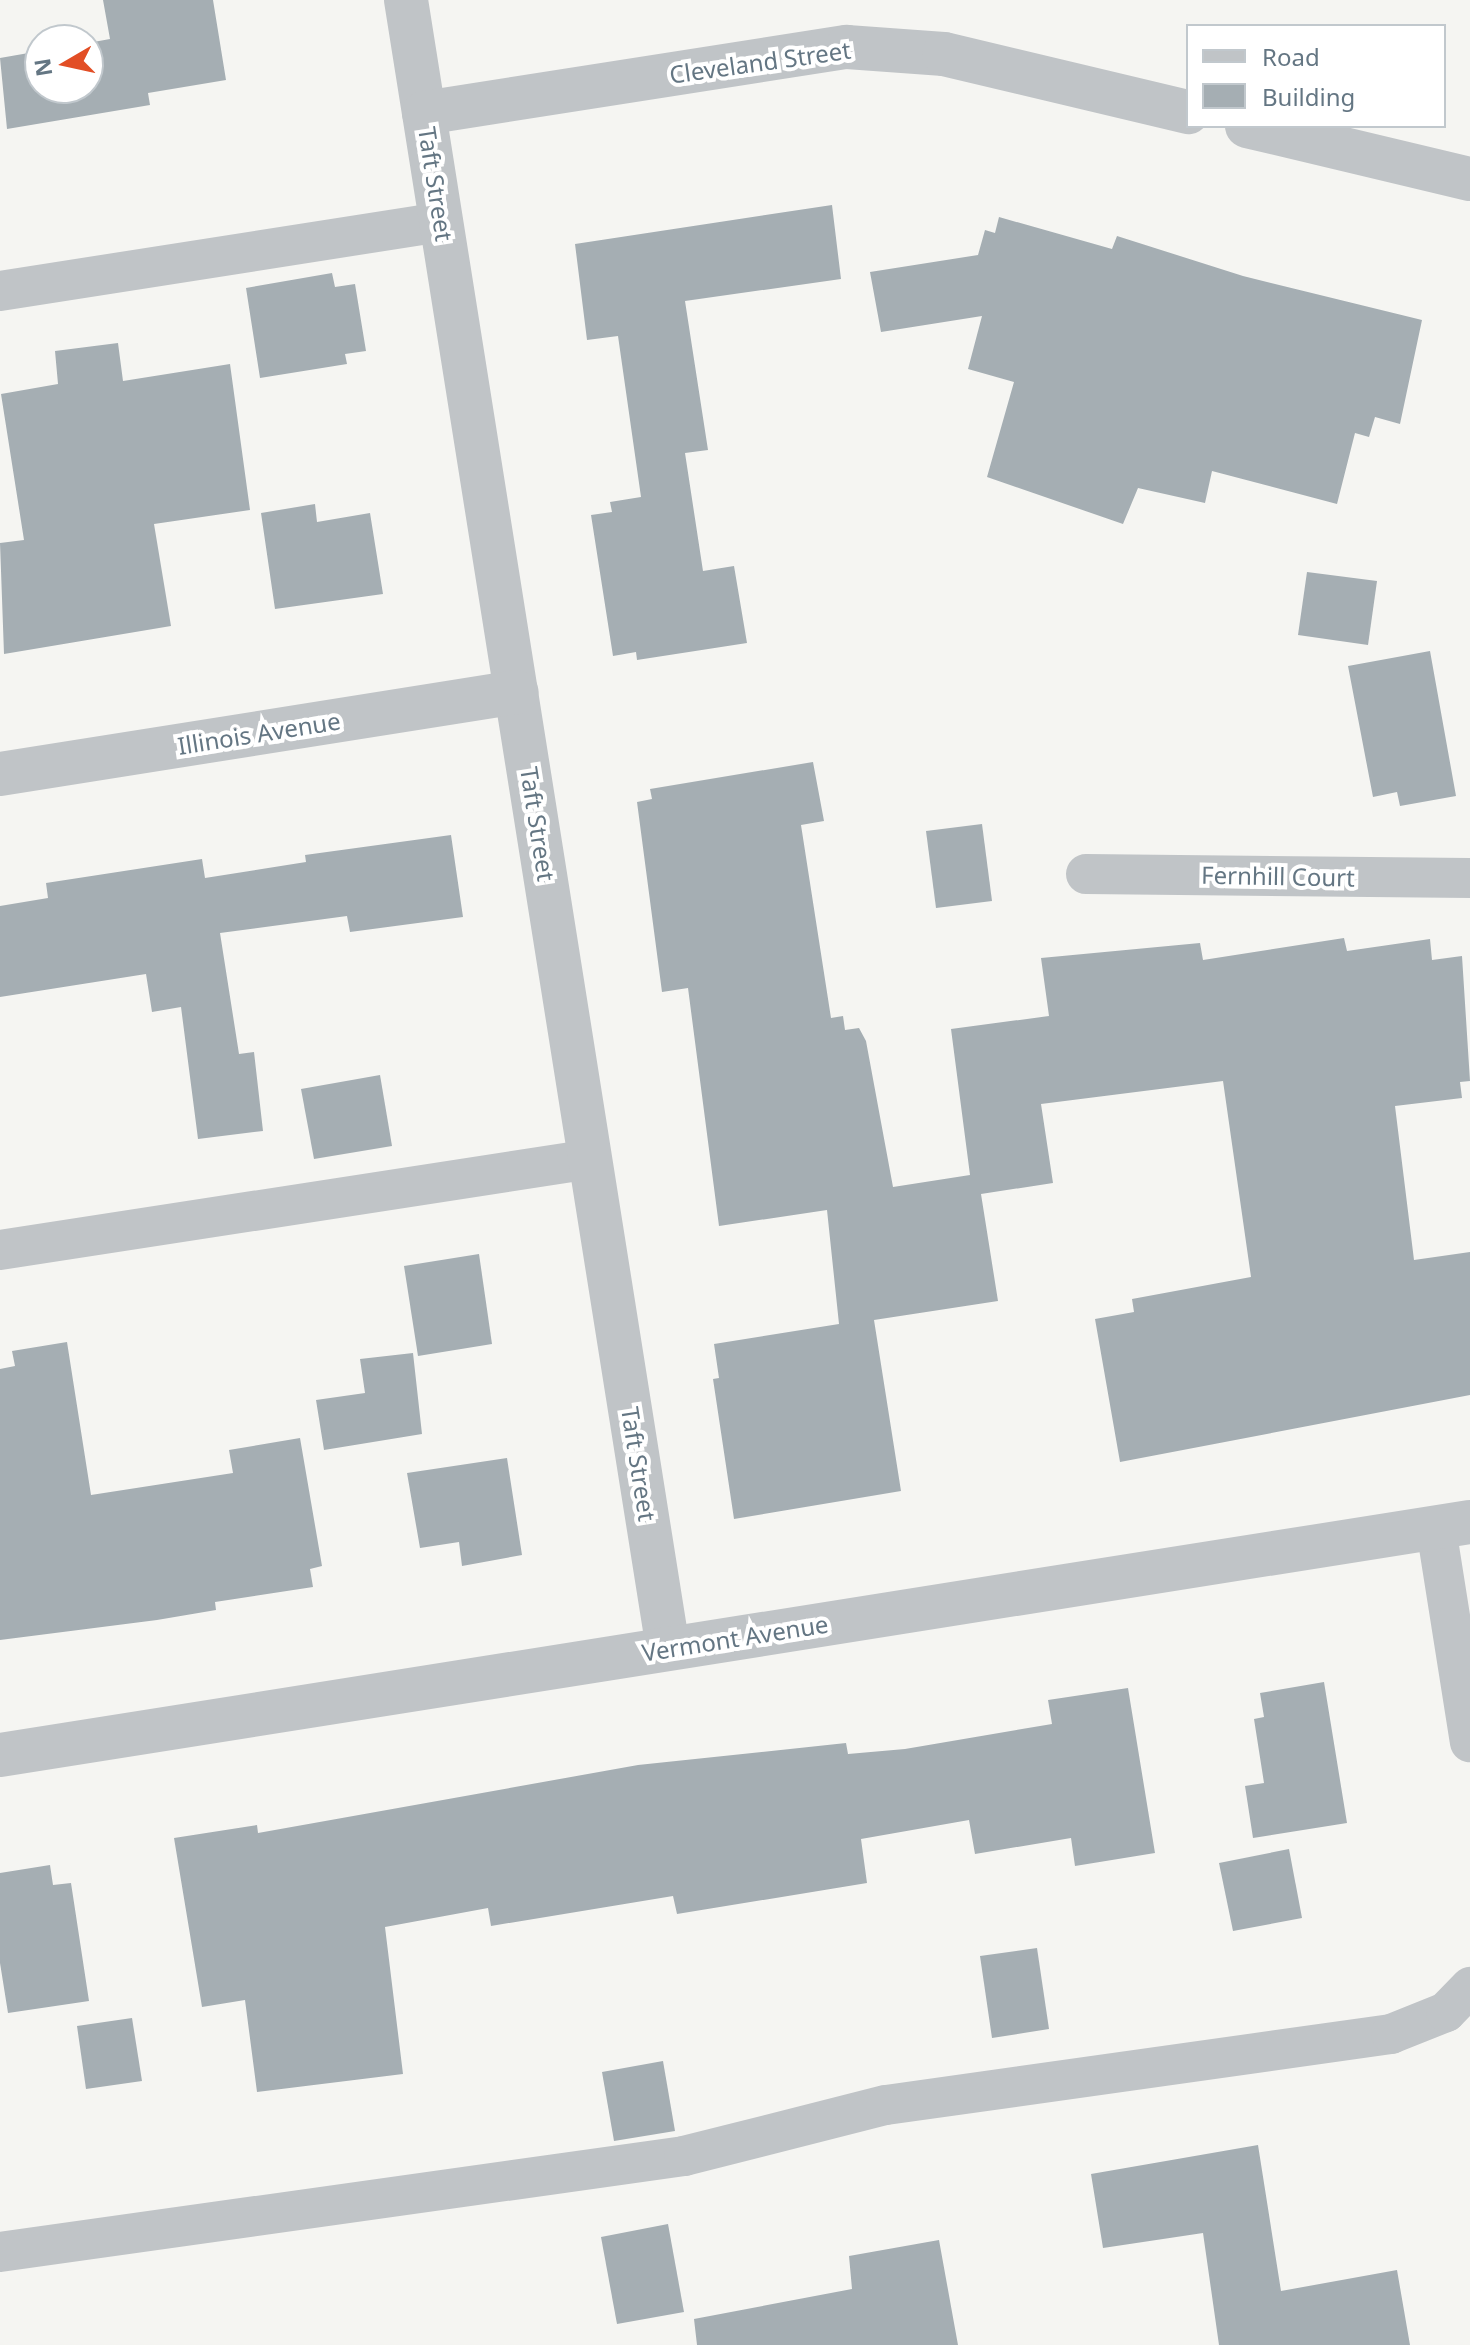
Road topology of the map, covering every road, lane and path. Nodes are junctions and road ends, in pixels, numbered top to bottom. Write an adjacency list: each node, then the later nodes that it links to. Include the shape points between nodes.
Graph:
1 (406, 0): 3 (street, Taft Street)
2 (1186, 112): 3 (street, Cleveland Street, via 944,54 847,47)
3 (424, 113): 6 (street, Taft Street)
4 (1255, 128): 5 (street)
5 (1470, 179)
6 (443, 222): 7 (lane); 8 (street, Taft Street)
7 (0, 291)
8 (517, 692): 9 (street, Illinois Avenue); 12 (street, Taft Street)
9 (0, 774)
10 (1086, 874): 11 (lane, Fernhill Court)
11 (1470, 878)
12 (591, 1159): 13 (lane); 16 (street, Taft Street)
13 (0, 1250)
14 (1453, 1525): 15 (lane); 16 (street, Vermont Avenue)
15 (1462, 1646): 17 (lane)
16 (668, 1648): 18 (street, Vermont Avenue)
17 (1470, 1742)
18 (0, 1755)
19 (1470, 1987): 20 (lane, via 1446,2012 1391,2034 886,2105 684,2156)
20 (0, 2252)

